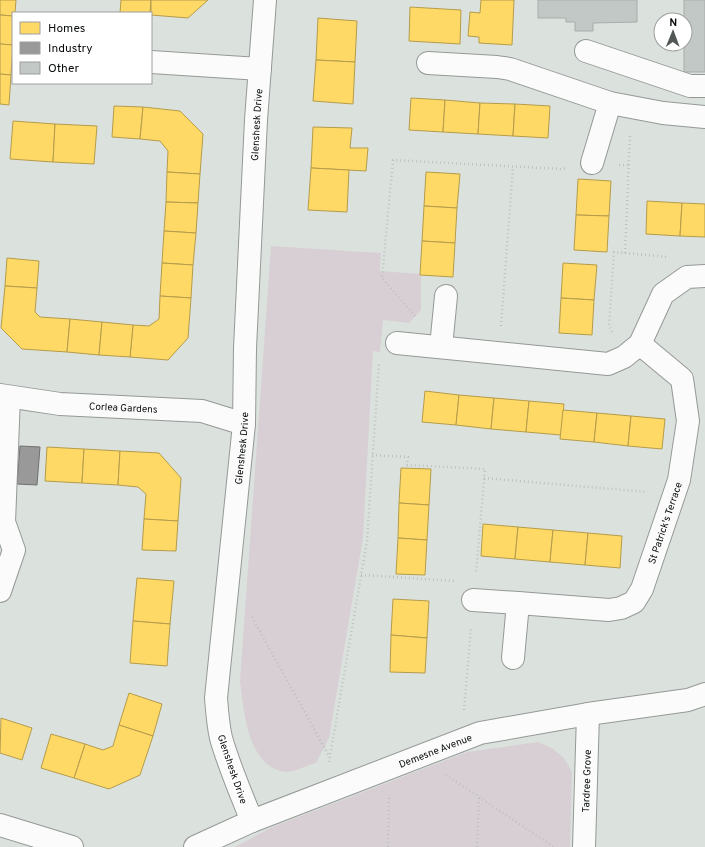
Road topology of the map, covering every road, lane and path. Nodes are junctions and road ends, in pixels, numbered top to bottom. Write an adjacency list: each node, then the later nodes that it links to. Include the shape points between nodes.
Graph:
1 (265, 0): 5 (street, Glenshesk Drive)
2 (586, 51): 6 (street, via 690,86)
3 (152, 62): 5 (street)
4 (428, 63): 7 (street, via 510,69)
5 (260, 70): 21 (street, Glenshesk Drive, via 245,348)
6 (705, 86)
7 (610, 104): 8 (street); 10 (street)
8 (632, 107): 9 (street); 11 (path)
9 (705, 117)
10 (592, 163): 11 (path); 12 (path, via 560,169)
11 (628, 165): 13 (path)
12 (513, 167): 17 (path, via 393,160 382,278); 19 (path)
13 (625, 253): 14 (path, via 674,257); 18 (path, via 614,252 609,325)
14 (696, 277): 18 (street, via 663,294)
15 (446, 296): 17 (street)
16 (397, 343): 17 (street); 22 (path, via 379,363)
17 (441, 347): 19 (street)
18 (632, 350): 19 (street, via 608,364); 24 (street, St Patrick's Terrace, via 682,379 688,421 679,480)
19 (499, 353)
20 (5, 396): 21 (street, Corlea Gardens, via 60,404 202,411); 26 (street, via 4,522 14,550)
21 (244, 424): 28 (street, Glenshesk Drive)
22 (372, 455): 23 (path, via 408,457 407,464 485,469); 25 (path)
23 (484, 478): 24 (path); 27 (path)
24 (674, 494): 29 (street, St Patrick's Terrace, via 642,589 634,602 610,610)
25 (361, 575): 27 (path); 34 (path)
26 (0, 591)
27 (474, 591): 29 (street, St Patrick's Terrace); 33 (path)
28 (226, 597): 34 (path, via 252,617); 39 (street, Glenshesk Drive, via 216,698 217,716 230,766)
29 (518, 603): 30 (street)
30 (513, 658)
31 (697, 697): 32 (street, Demesne Avenue)
32 (588, 714): 33 (street, Demesne Avenue, via 480,733); 46 (street, Tardree Grove)
33 (461, 740): 35 (street, Demesne Avenue)
34 (329, 757): 37 (path)
35 (418, 757): 36 (street, Demesne Avenue); 38 (path)
36 (389, 768): 37 (street, Demesne Avenue); 43 (path)
37 (329, 791): 39 (street, Demesne Avenue)
38 (479, 797): 44 (path); 45 (path)
39 (252, 821): 42 (street, Demesne Avenue)
40 (0, 825): 41 (street)
41 (72, 847)
42 (195, 847)
43 (388, 847)
44 (477, 847)
45 (554, 847)
46 (584, 847)

